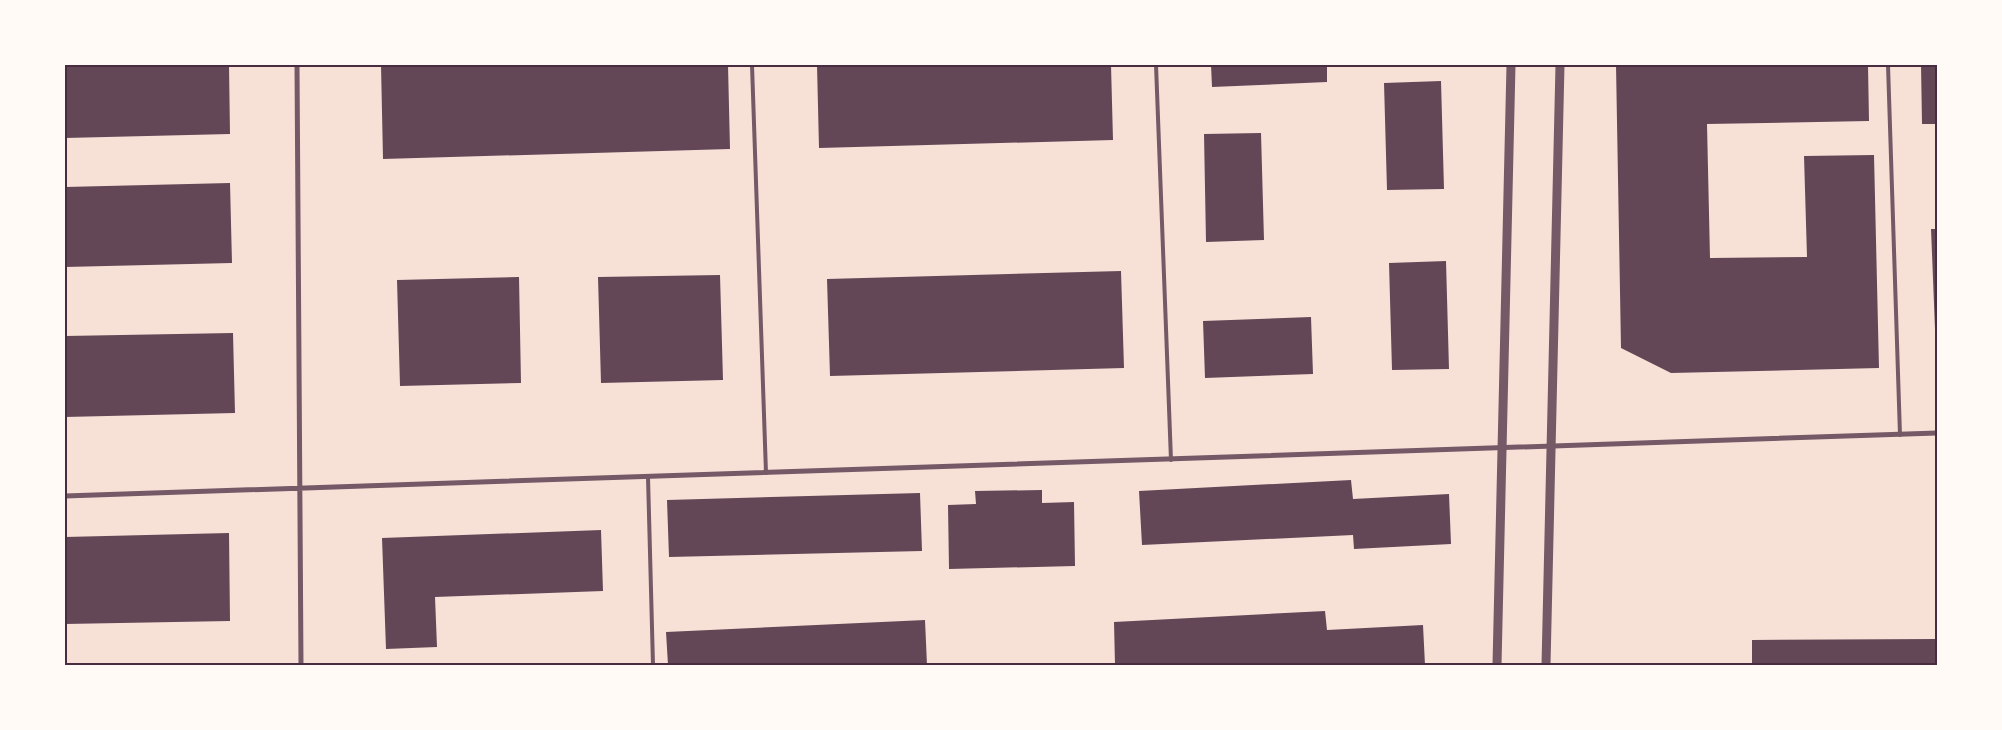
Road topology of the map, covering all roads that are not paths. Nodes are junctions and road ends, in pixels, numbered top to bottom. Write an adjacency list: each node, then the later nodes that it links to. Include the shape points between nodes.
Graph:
1 (297, 65): 14 (street)
2 (752, 65): 12 (lane)
3 (1156, 65): 11 (lane)
4 (1511, 65): 10 (street)
5 (1560, 65): 9 (street)
6 (1888, 65): 8 (lane)
7 (1937, 434): 8 (street)
8 (1900, 435): 9 (street)
9 (1551, 446): 10 (street); 19 (street)
10 (1502, 448): 11 (street); 18 (street)
11 (1171, 460): 12 (street)
12 (766, 473): 13 (street)
13 (648, 477): 14 (street); 17 (lane)
14 (300, 488): 15 (street); 16 (street)
15 (65, 496)
16 (301, 665)
17 (653, 665)
18 (1497, 665)
19 (1546, 665)

